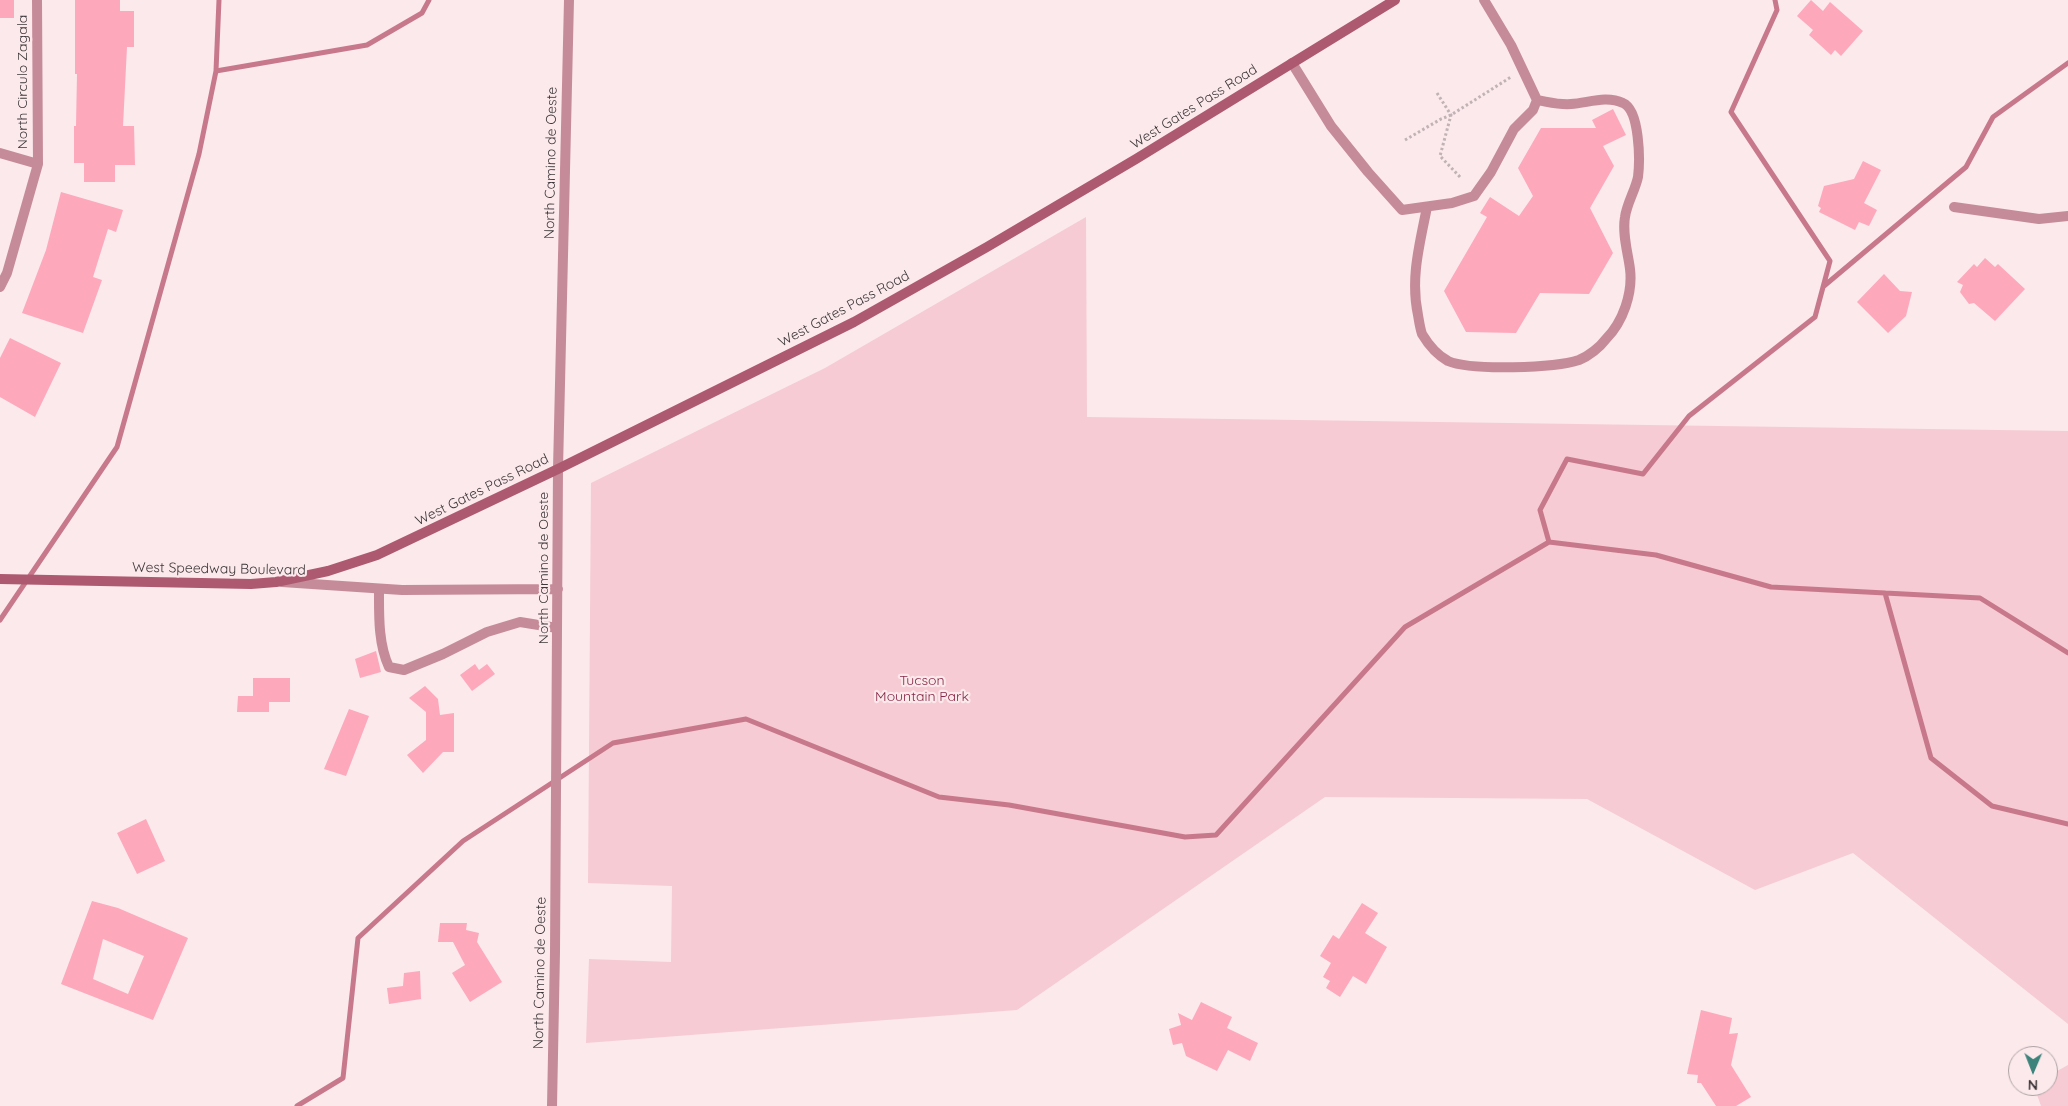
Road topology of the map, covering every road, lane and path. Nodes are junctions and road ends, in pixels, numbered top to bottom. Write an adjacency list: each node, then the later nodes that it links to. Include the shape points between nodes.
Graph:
1 (37, 0): 12 (street, North Circulo Zagala)
2 (568, 0): 18 (street, North Camino de Oeste)
3 (1395, 0): 5 (main road, West Gates Pass Road)
4 (1484, 0): 8 (street, via 1511,45)
5 (1292, 63): 14 (street, via 1331,126 1402,210); 18 (main road, West Gates Pass Road, via 1136,160 862,317)
6 (1511, 76): 9 (path)
7 (1437, 92): 9 (path)
8 (1537, 100): 14 (street, via 1534,110 1514,129 1474,196 1452,204); 14 (street, via 1558,104 1600,98 1623,102 1630,108 1639,134 1638,176 1625,217 1630,294 1608,338 1580,360 1547,365 1475,367 1448,360 1431,348 1422,332 1414,284)
9 (1451, 115): 10 (path); 13 (path, via 1440,156)
10 (1405, 140)
11 (0, 153): 12 (street, North Circulo Zagala)
12 (38, 164): 17 (street, North Circulo Zagala, via 7,273)
13 (1461, 178)
14 (1427, 207)
15 (1954, 207): 16 (street, via 2039,219)
16 (2068, 216)
17 (0, 287)
18 (558, 469): 20 (main road, West Gates Pass Road, via 377,555 328,571); 22 (street, North Camino de Oeste)
19 (0, 580): 20 (main road, West Speedway Boulevard)
20 (276, 582): 21 (street, West Speedway Boulevard)
21 (379, 589): 22 (street, West Speedway Boulevard); 23 (street, via 385,659 389,667 404,670 487,632 520,622)
22 (558, 589): 23 (street, North Camino de Oeste)
23 (557, 628): 24 (street, North Camino de Oeste)
24 (552, 1106)

